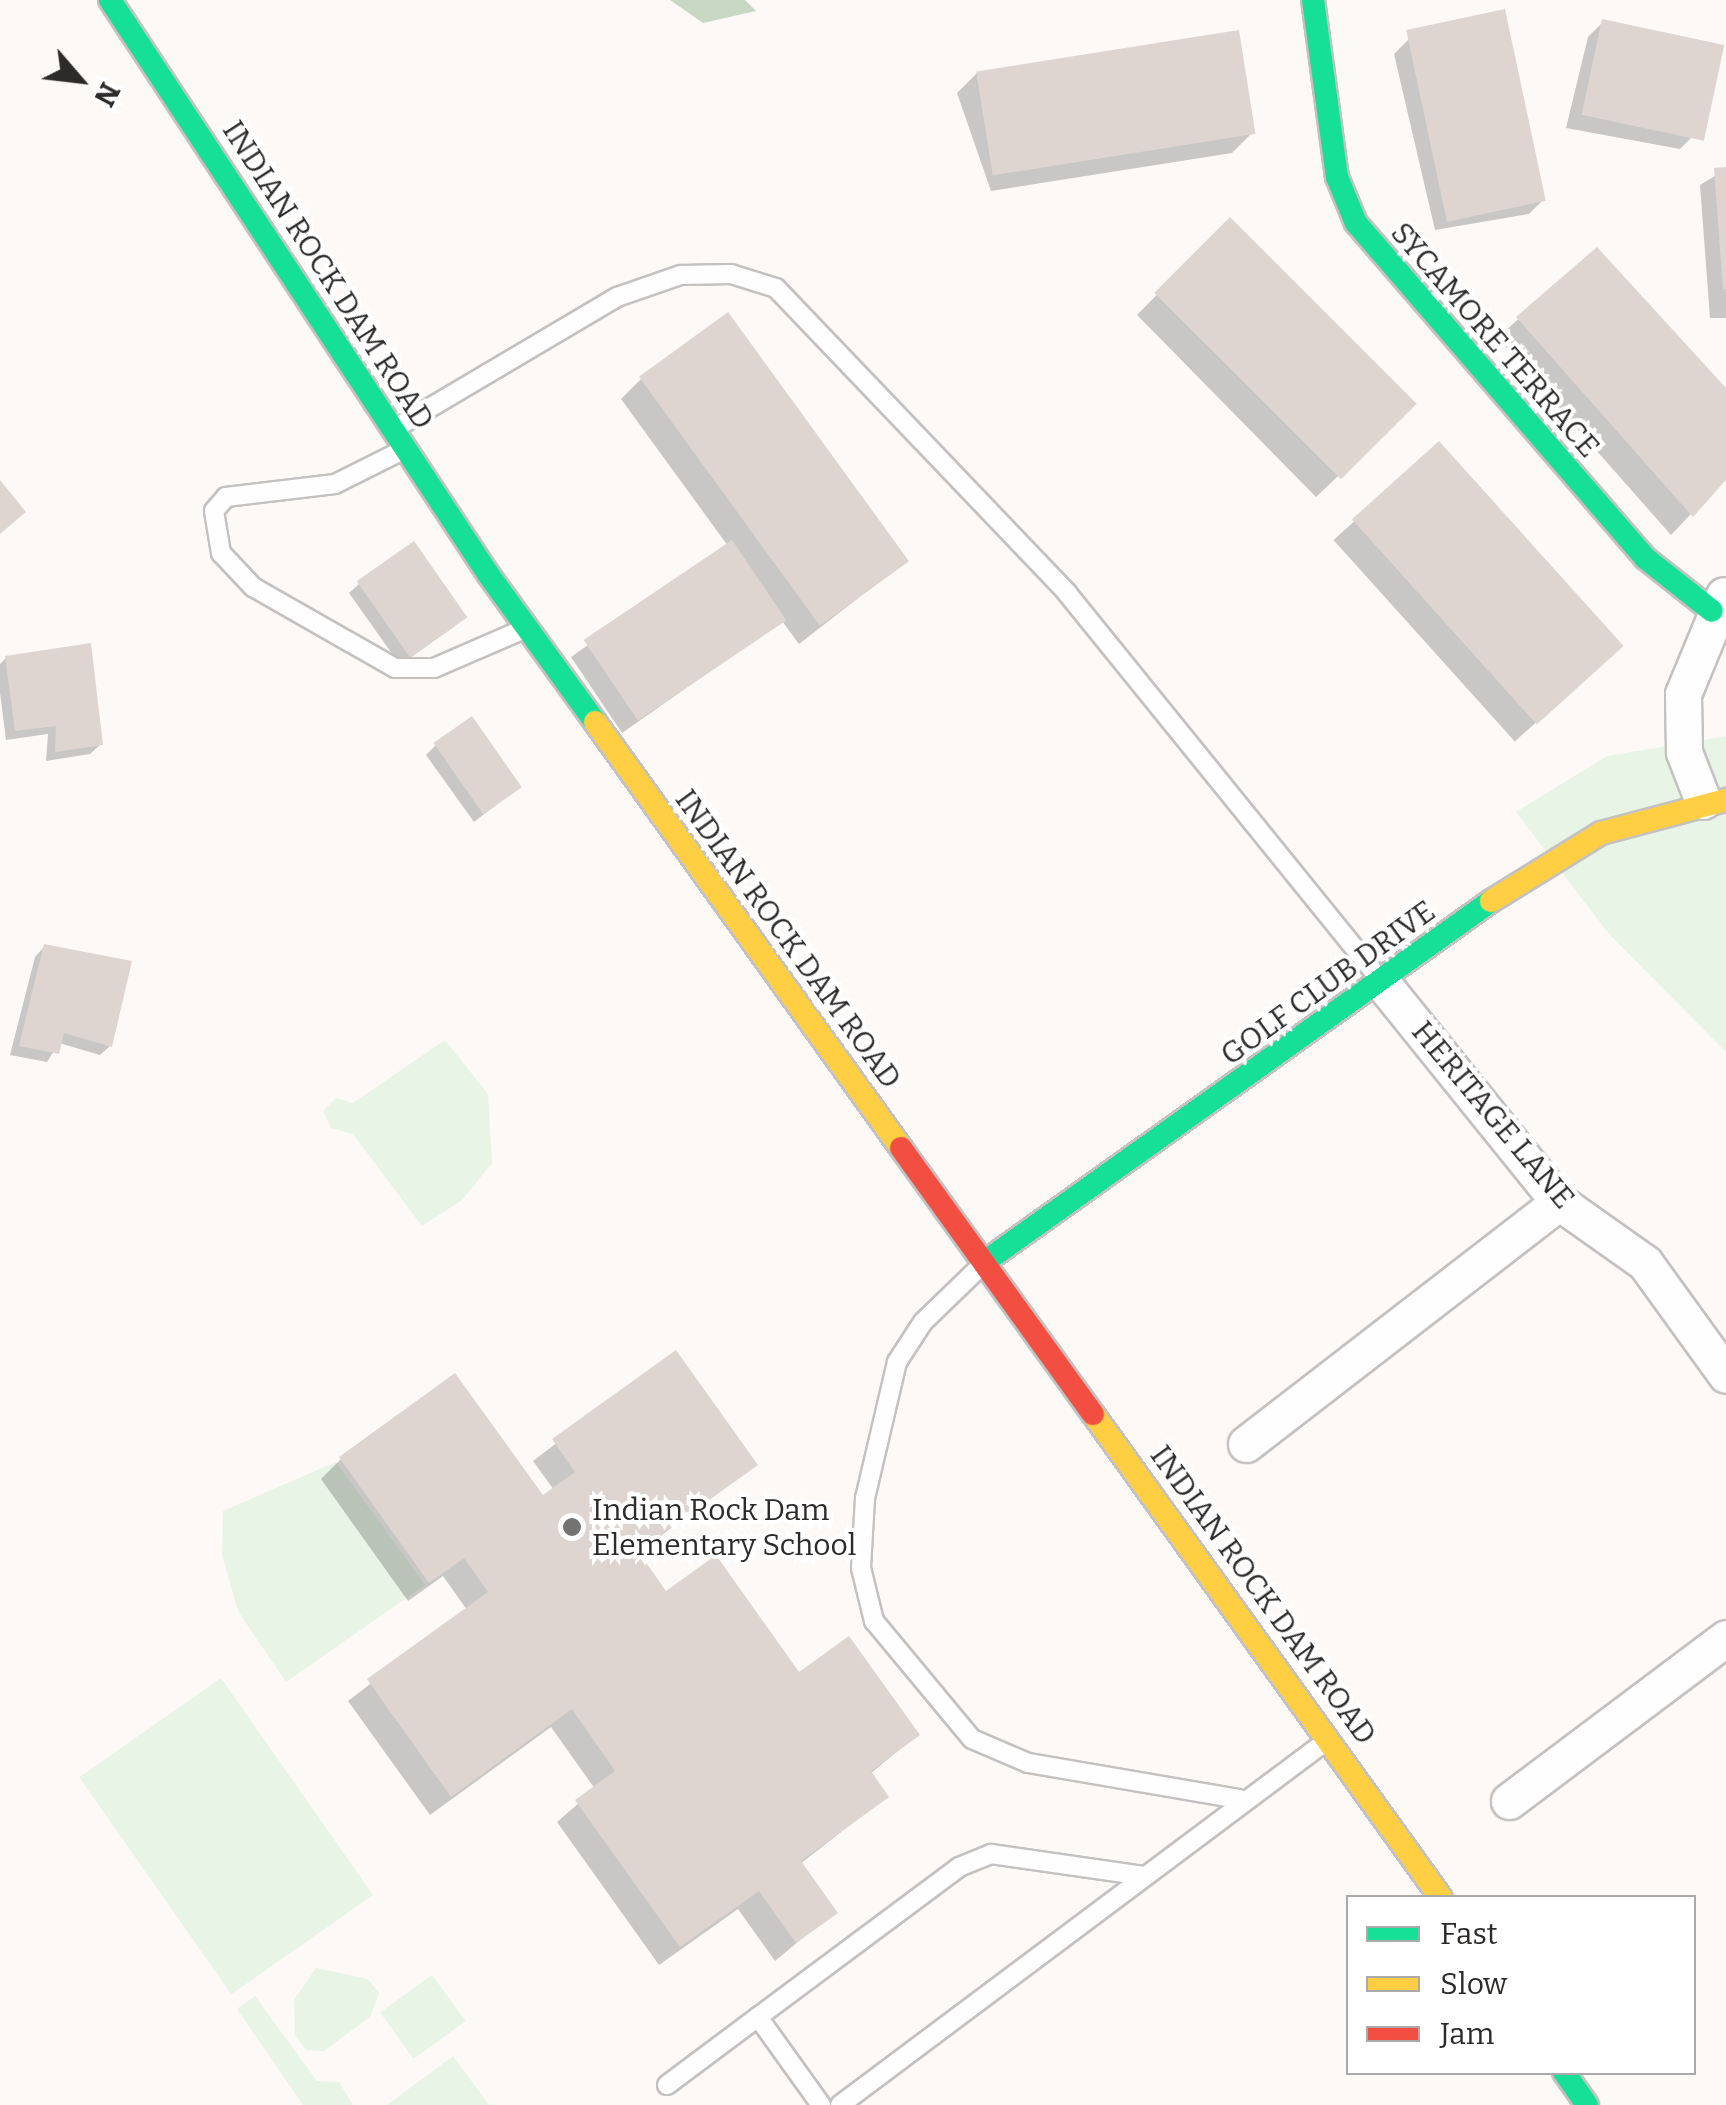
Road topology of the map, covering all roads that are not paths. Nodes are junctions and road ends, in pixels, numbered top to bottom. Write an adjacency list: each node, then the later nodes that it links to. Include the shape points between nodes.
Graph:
1 (110, 0): 3 (street, INDIAN ROCK DAM ROAD)
2 (1313, 0): 4 (street, SYCAMORE TERRACE, via 1337,177 1356,222 1645,558)
3 (400, 438): 5 (street, INDIAN ROCK DAM ROAD); 5 (lane, via 335,484 226,497 214,511 221,554 253,587 395,668 434,668); 7 (lane, via 617,297 681,275 732,274 776,288 1067,593)
4 (1719, 602): 6 (street, via 1682,694 1684,752)
5 (526, 628): 9 (street, INDIAN ROCK DAM ROAD)
6 (1715, 801): 7 (street, GOLF CLUB DRIVE, via 1600,834 1514,884)
7 (1383, 984): 8 (street, HERITAGE LANE); 9 (street, GOLF CLUB DRIVE)
8 (1559, 1202): 10 (street, HERITAGE LANE, via 1645,1263); 11 (street)
9 (986, 1262): 13 (street, INDIAN ROCK DAM ROAD); 14 (lane, via 923,1322 898,1362 865,1498 861,1568 874,1622 972,1739 1028,1763)
10 (1726, 1374)
11 (1246, 1444)
12 (1726, 1638): 15 (street)
13 (1330, 1739): 14 (lane); 17 (street, INDIAN ROCK DAM ROAD)
14 (1244, 1800): 16 (lane)
15 (1509, 1801)
16 (1143, 1876): 18 (lane, via 991,1854 959,1867); 22 (lane)
17 (1439, 1895)
18 (758, 2017): 20 (lane); 21 (lane)
19 (1566, 2075): 23 (street)
20 (667, 2085)
21 (821, 2105)
22 (840, 2105)
23 (1587, 2105)

